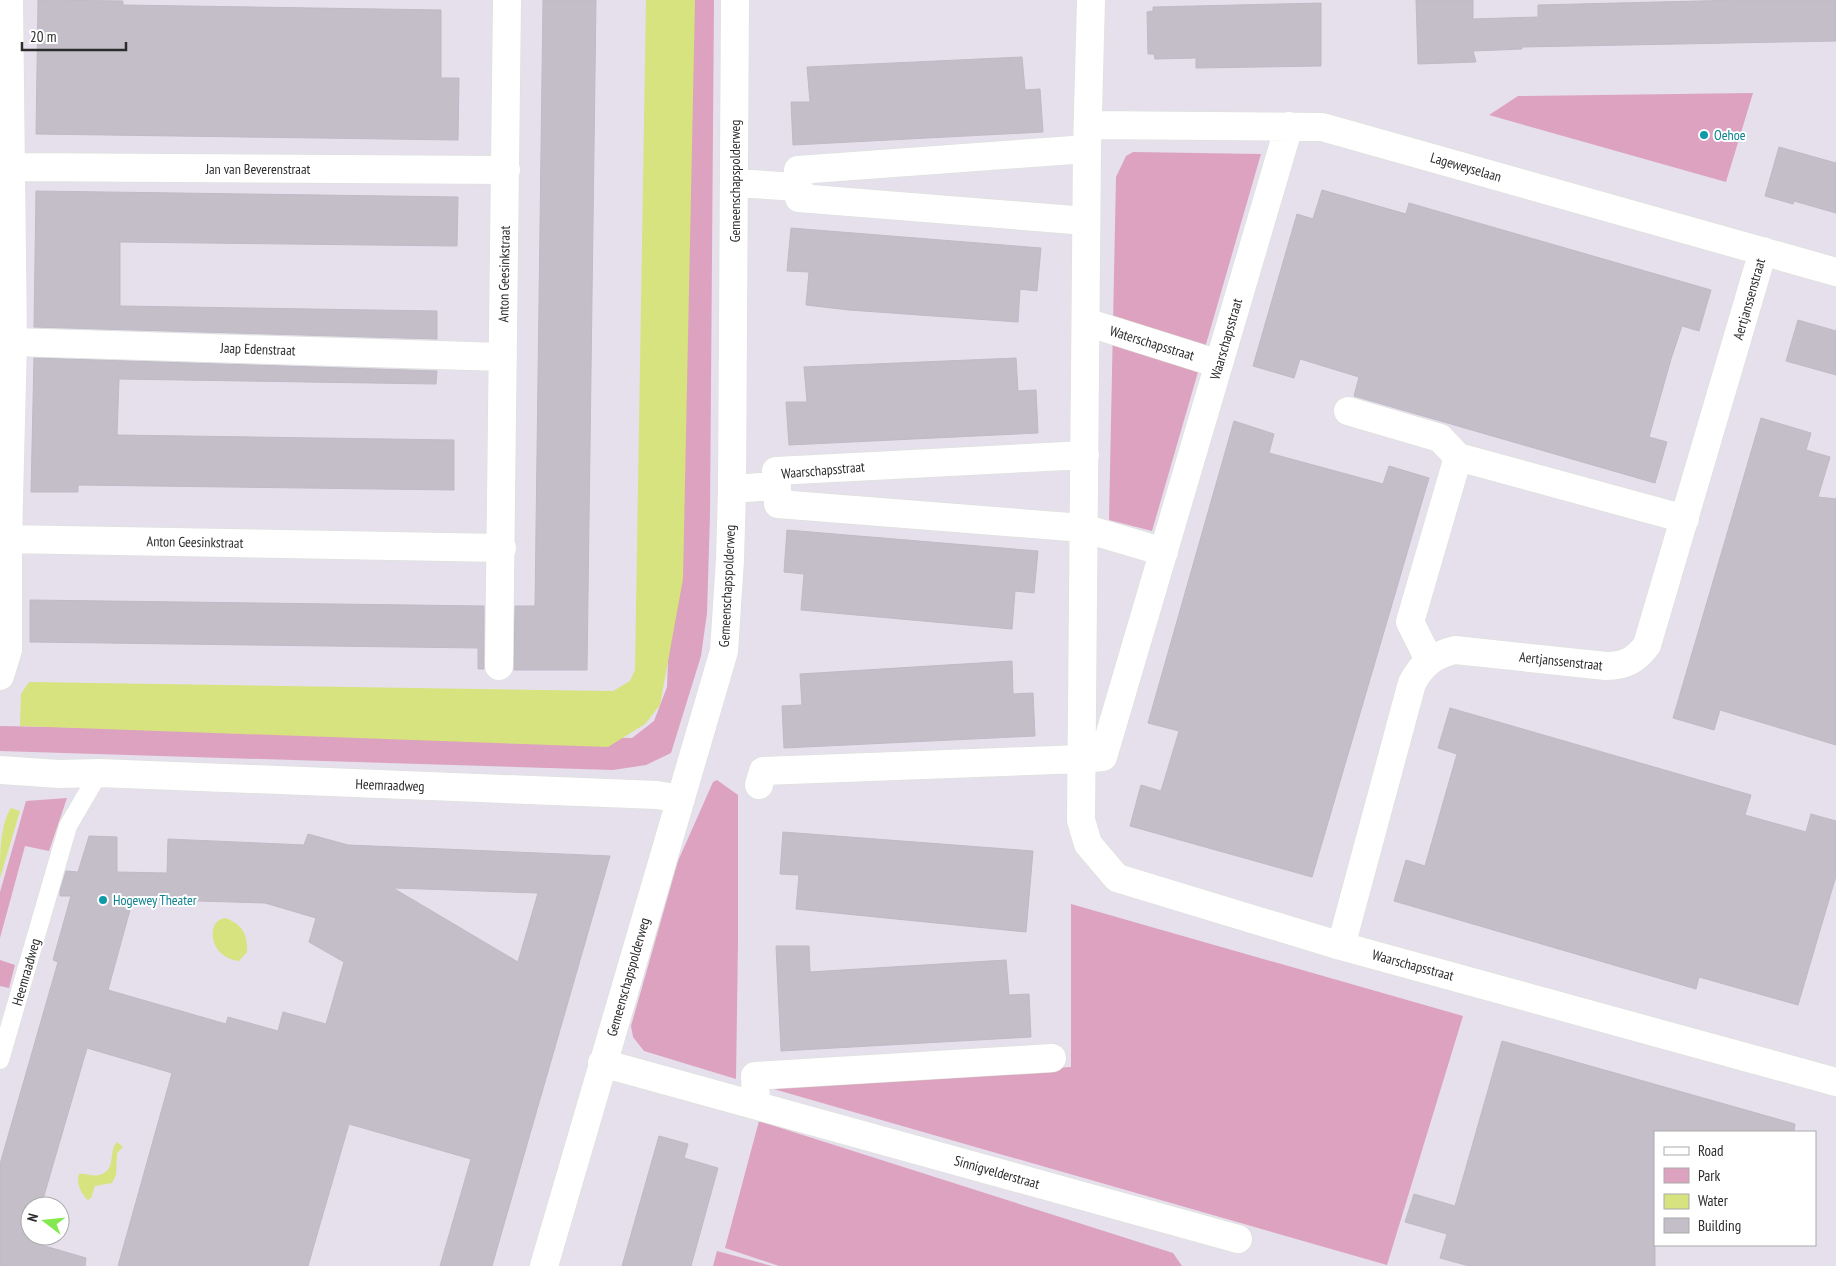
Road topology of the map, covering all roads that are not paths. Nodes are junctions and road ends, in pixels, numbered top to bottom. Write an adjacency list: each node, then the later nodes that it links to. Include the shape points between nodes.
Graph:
1 (9, 0): 7 (street)
2 (507, 0): 8 (street, Anton Geesinkstraat)
3 (735, 0): 9 (street, Gemeenschapspolderweg)
4 (1091, 0): 6 (street, Waarschapsstraat)
5 (1289, 126): 6 (street, Lageweyselaan); 12 (street, Lageweyselaan, via 1322,126); 17 (street, Waarschapsstraat)
6 (1087, 137): 10 (street, via 798,170); 11 (street, Waarschapsstraat)
7 (11, 167): 8 (street, Jan van Beverenstraat); 15 (street)
8 (506, 170): 16 (street, Anton Geesinkstraat)
9 (735, 183): 10 (street); 22 (street, Gemeenschapspolderweg)
10 (798, 186): 11 (street, via 799,198)
11 (1086, 221): 14 (street, Waarschapsstraat)
12 (1763, 251): 13 (street, Lageweyselaan); 23 (street, Aertjanssenstraat)
13 (1836, 272)
14 (1086, 322): 17 (street, Waterschapsstraat); 19 (street, Waarschapsstraat)
15 (13, 342): 16 (street, Jaap Edenstraat); 25 (street)
16 (503, 357): 26 (street, Anton Geesinkstraat)
17 (1219, 364): 27 (street, Waarschapsstraat)
18 (1348, 411): 20 (street, via 1440,438)
19 (1086, 455): 21 (street, Waarschapsstraat, via 776,471); 24 (street, Waarschapsstraat)
20 (1458, 456): 23 (street); 28 (street, via 1410,622)
21 (776, 486): 22 (street); 24 (street, Waarschapsstraat, via 778,504)
22 (732, 489): 35 (street, Gemeenschapspolderweg, via 724,651)
23 (1685, 519): 28 (street, Aertjanssenstraat, via 1647,645 1630,662 1606,666 1455,650)
24 (1082, 528): 27 (street, Waarschapsstraat); 31 (street, Waarschapsstraat)
25 (8, 539): 26 (street, Anton Geesinkstraat); 30 (street, via 8,650)
26 (502, 548): 29 (street, Anton Geesinkstraat)
27 (1164, 552): 31 (street, Waarschapsstraat, via 1103,757)
28 (1429, 660): 36 (street, Aertjanssenstraat, via 1418,670 1412,683)
29 (499, 666)
30 (0, 676)
31 (1081, 759): 34 (street, Waarschapsstraat, via 763,771); 36 (street, Waarschapsstraat, via 1081,820 1088,844 1117,878)
32 (0, 770): 33 (street, Heemraadweg)
33 (99, 773): 35 (street, Heemraadweg, via 656,795); 38 (lane, Heemraadweg, via 68,826)
34 (758, 785)
35 (681, 799): 39 (street, Gemeenschapspolderweg)
36 (1341, 946): 40 (street, Waarschapsstraat)
37 (1052, 1058): 41 (street, via 755,1076)
38 (0, 1060)
39 (602, 1063): 41 (street, Sinnigvelderstraat); 43 (street, Gemeenschapspolderweg)
40 (1836, 1082)
41 (756, 1105): 42 (street, Sinnigvelderstraat)
42 (1238, 1239)
43 (544, 1266)

